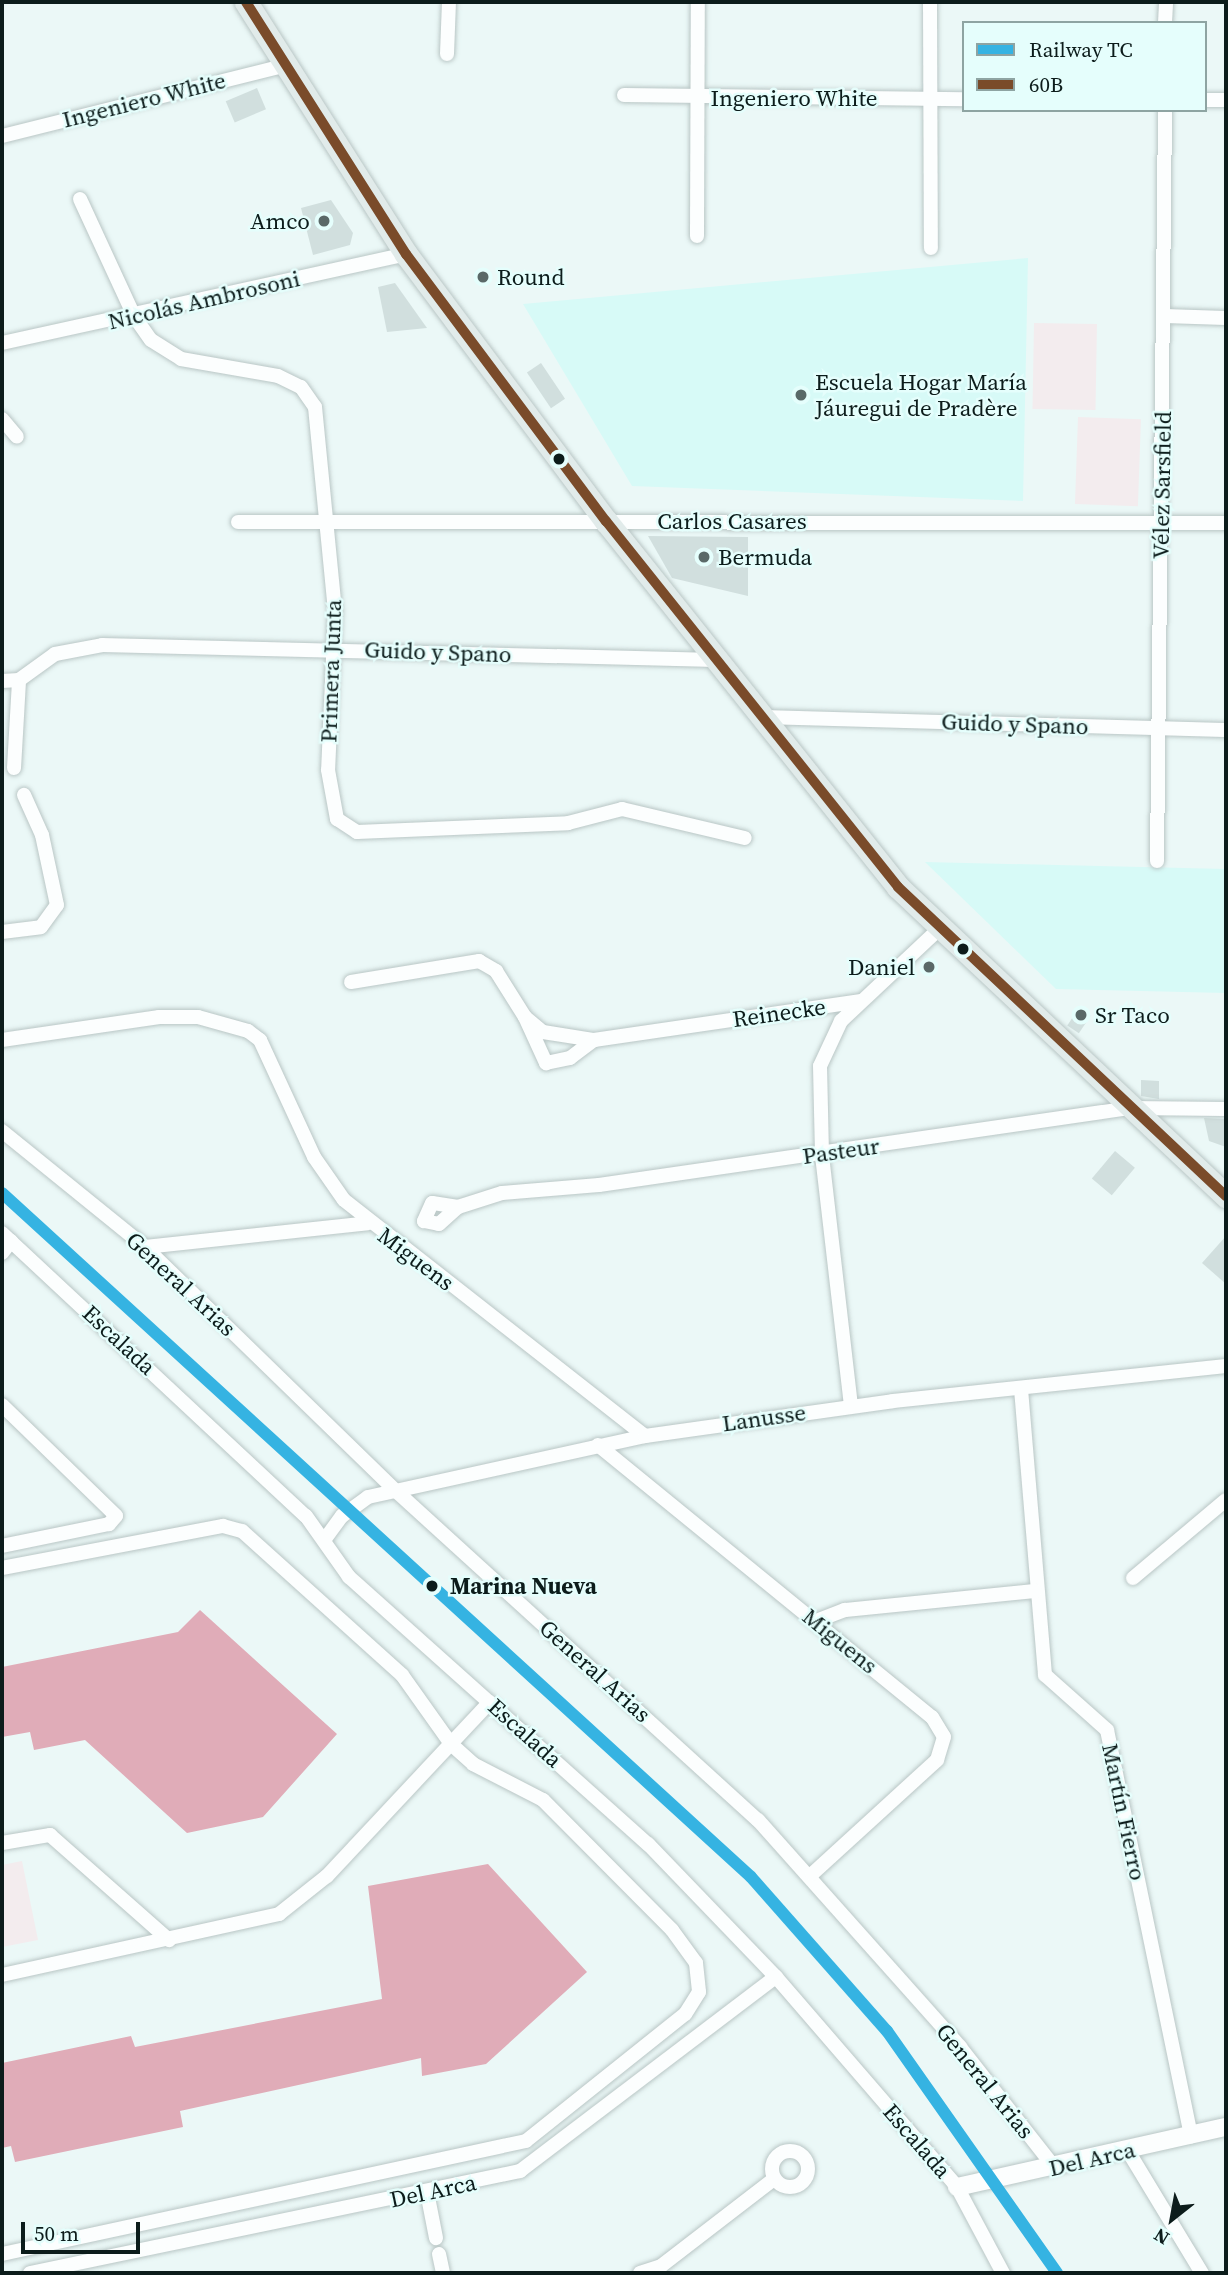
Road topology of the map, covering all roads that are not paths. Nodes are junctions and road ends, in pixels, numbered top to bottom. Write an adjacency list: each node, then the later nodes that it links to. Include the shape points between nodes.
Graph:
1 (246, 2): 8 (main road)
2 (449, 2): 7 (street)
3 (698, 2): 10 (street)
4 (930, 2): 11 (street)
5 (1166, 2): 6 (street)
6 (1166, 21)
7 (447, 54)
8 (286, 65): 16 (street, Ingeniero White); 20 (main road)
9 (624, 95): 10 (street, Ingeniero White)
10 (698, 98): 11 (street, Ingeniero White); 18 (street)
11 (931, 99): 12 (street, Ingeniero White); 19 (street)
12 (962, 99)
13 (1207, 100): 14 (street)
14 (1226, 100)
15 (1165, 112): 22 (street, Vélez Sarsfield)
16 (2, 135)
17 (80, 199): 21 (street, Primera Junta)
18 (697, 236)
19 (931, 248)
20 (406, 254): 21 (street, Nicolás Ambrosoni); 28 (main road)
21 (134, 316): 24 (street, Nicolás Ambrosoni); 27 (street, Primera Junta, via 151,340 181,359 278,376 301,387 322,433)
22 (1164, 316): 23 (street); 30 (street, Vélez Sarsfield)
23 (1226, 317)
24 (2, 343)
25 (2, 419): 26 (street)
26 (17, 437)
27 (330, 521): 28 (street, Carlos Casares); 29 (street, Carlos Casares); 32 (street, Primera Junta)
28 (606, 521): 30 (street, Carlos Casares); 33 (main road)
29 (238, 522)
30 (1162, 523): 31 (street, Carlos Casares); 37 (street, Vélez Sarsfield)
31 (1226, 523)
32 (336, 649): 33 (street, Guido y Spano); 34 (street, Guido y Spano, via 102,645 55,654); 42 (street, Primera Junta, via 328,770 337,819 348,829 526,827 622,809)
33 (716, 660): 36 (main road)
34 (19, 680): 35 (street); 39 (street)
35 (2, 681)
36 (761, 717): 37 (street, Guido y Spano); 44 (main road)
37 (1160, 728): 38 (street, Guido y Spano); 43 (street, Vélez Sarsfield)
38 (1226, 730)
39 (8, 734): 40 (street)
40 (13, 768)
41 (24, 795): 45 (street, via 42,835 57,905 41,927)
42 (745, 838)
43 (1157, 860)
44 (937, 930): 47 (street); 51 (main road)
45 (2, 932)
46 (351, 982): 48 (street, Reinecke, via 480,961 496,971)
47 (861, 1001): 50 (street, Reinecke); 54 (street, via 828,1038 820,1066)
48 (525, 1017): 50 (street, Reinecke, via 543,1032); 50 (street, Reinecke, via 546,1063 570,1058)
49 (2, 1040): 57 (street, Miguens, via 159,1017 198,1017 248,1031 260,1040 314,1157)
50 (594, 1040)
51 (1130, 1108): 52 (street, Pasteur); 54 (street, Pasteur); 55 (main road)
52 (1226, 1109)
53 (2, 1131): 59 (street, General Arias)
54 (822, 1154): 56 (street, Pasteur, via 502,1193); 63 (street)
55 (1226, 1196)
56 (458, 1207)
57 (368, 1223): 59 (street); 64 (street, Miguens)
58 (5, 1242): 68 (street, Escalada)
59 (145, 1247): 66 (street, General Arias)
60 (1226, 1366): 61 (street, Lanusse)
61 (1021, 1389): 63 (street, Lanusse); 72 (street, Martín Fierro)
62 (2, 1405): 69 (street, via 116,1516 109,1524)
63 (851, 1406): 64 (street, Lanusse)
64 (645, 1436): 65 (street, Lanusse)
65 (598, 1446): 66 (street, Lanusse); 73 (street, Miguens)
66 (396, 1491): 68 (street, Lanusse, via 349,1509); 77 (street, General Arias)
67 (1226, 1500): 71 (street)
68 (325, 1539): 74 (street, Escalada, via 349,1577)
69 (2, 1546)
70 (2, 1568): 75 (street, via 223,1526 242,1531 402,1675)
71 (1133, 1578)
72 (1035, 1591): 73 (street, via 845,1609); 82 (street, Martín Fierro, via 1045,1675 1107,1730)
73 (816, 1621): 77 (street, Miguens, via 932,1717 944,1737 937,1760)
74 (490, 1702): 75 (street); 80 (street, Escalada, via 648,1844)
75 (451, 1744): 78 (street, via 304,1898 279,1914); 89 (street, via 479,1768 543,1800 673,1930 696,1962 699,1992 690,2008 544,2129 501,2150)
76 (2, 1843): 78 (street, via 50,1835)
77 (812, 1874): 84 (street, General Arias)
78 (169, 1940): 79 (street)
79 (2, 1975)
80 (776, 1977): 86 (street, Escalada); 87 (street, Del Arca, via 538,2162)
81 (1226, 2127): 82 (street, Del Arca)
82 (1191, 2136): 83 (street, Del Arca)
83 (1128, 2151): 84 (street, Del Arca); 95 (street)
84 (1054, 2167): 86 (street, Del Arca)
85 (774, 2179): 93 (street, via 661,2266)
86 (957, 2188): 94 (street, Escalada)
87 (427, 2192): 88 (street); 91 (street, Del Arca)
88 (436, 2238)
89 (2, 2254)
90 (439, 2254): 92 (street)
91 (30, 2273)
92 (443, 2273)
93 (640, 2273)
94 (1003, 2273)
95 (1202, 2273)

